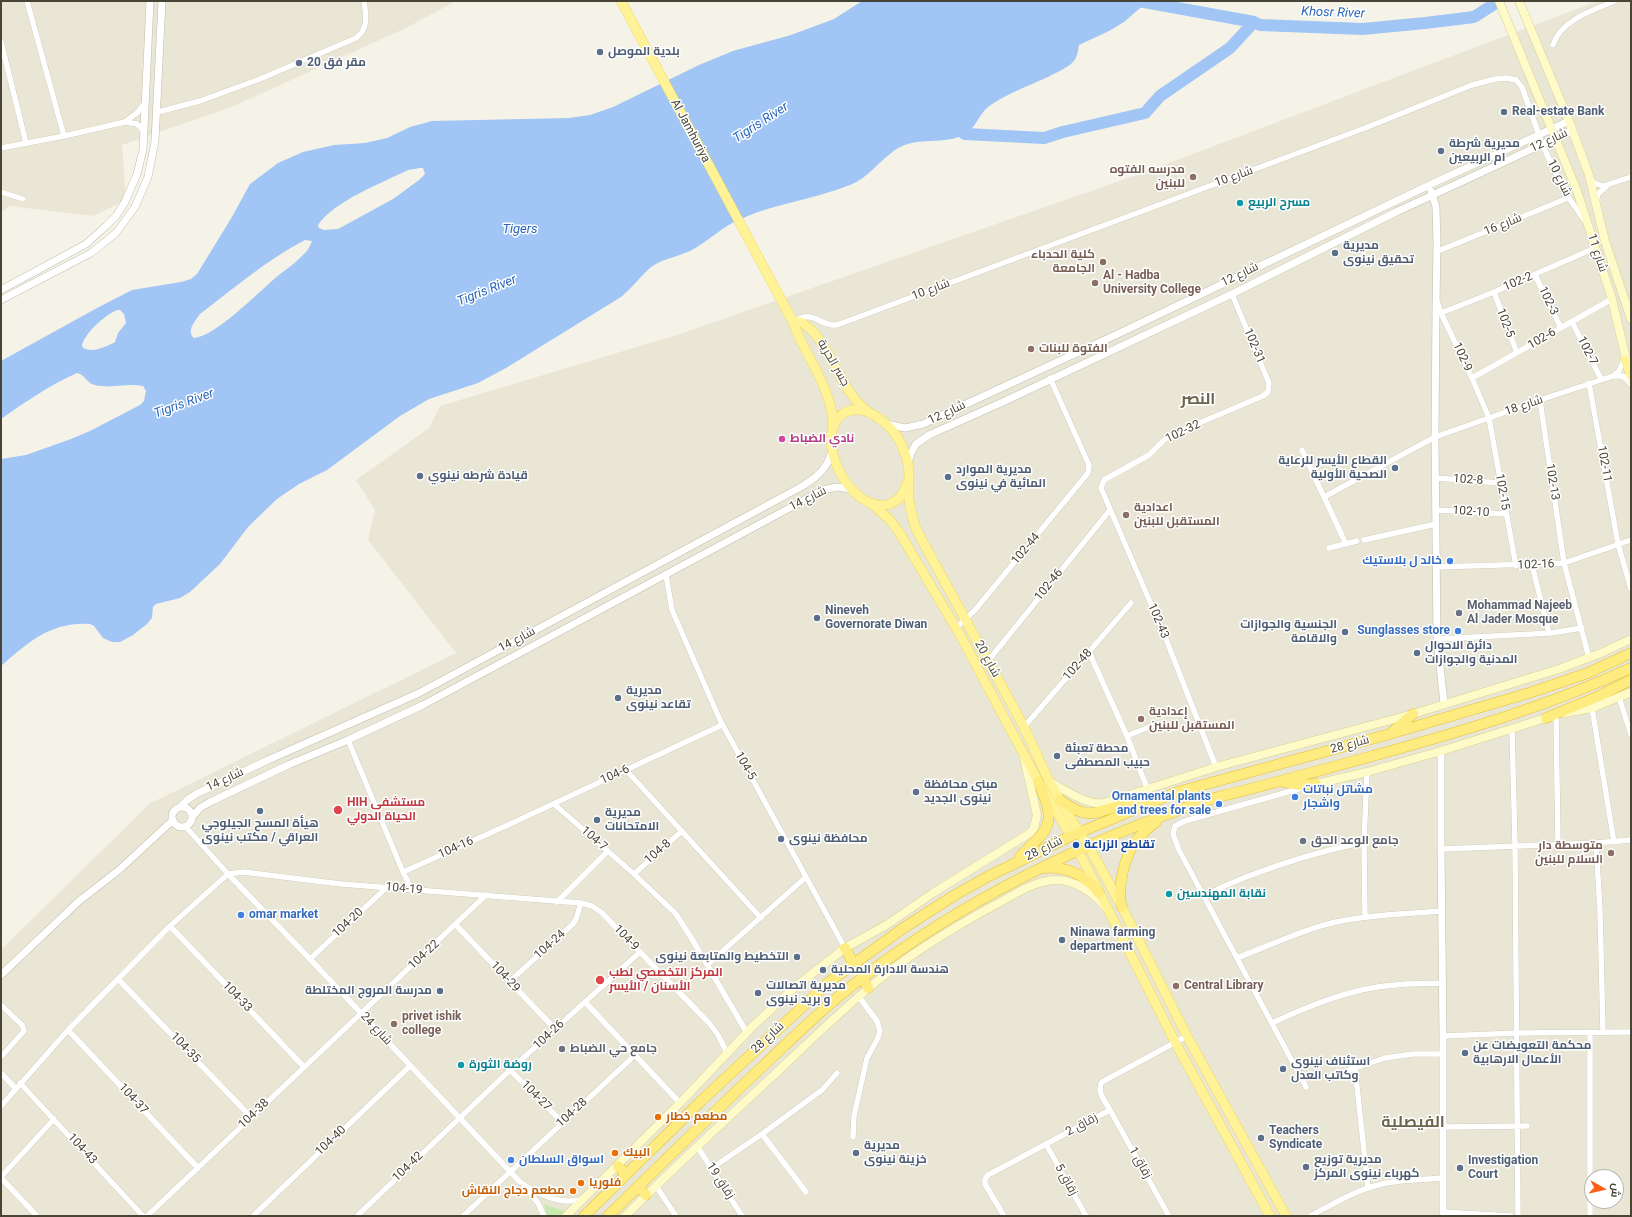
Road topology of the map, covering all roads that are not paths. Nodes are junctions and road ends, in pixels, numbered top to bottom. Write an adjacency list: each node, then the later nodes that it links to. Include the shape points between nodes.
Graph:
1 (27, 1): 21 (street)
2 (150, 1): 9 (street)
3 (162, 1): 10 (street)
4 (364, 1): 14 (street, via 367,23 363,33 356,38 260,79 200,101)
5 (621, 1): 40 (main road, Al Jamhuriya)
6 (1500, 1): 17 (main road, شارع 11)
7 (1519, 1): 15 (main road, شارع 11)
8 (1615, 1): 12 (street, via 1584,14 1565,27 1556,36)
9 (150, 36): 10 (street); 13 (street)
10 (160, 36): 14 (street)
11 (1, 42): 23 (street)
12 (1553, 45)
13 (146, 102): 16 (street); 19 (street)
14 (158, 112): 27 (street)
15 (1570, 121): 17 (street, شارع 12); 18 (main road, شارع 11)
16 (125, 122): 19 (street, via 137,124); 21 (street)
17 (1552, 129): 20 (street, شارع 12); 22 (main road, شارع 11)
18 (1573, 130): 22 (street, شارع 12); 28 (main road, شارع 11)
19 (144, 131): 26 (street)
20 (1539, 135): 24 (street, شارع 10); 31 (street, شارع 12); 52 (street, شارع 10, via 1518,82 1506,78 1487,80 842,323 833,325 817,318 806,317)
21 (64, 136): 23 (street)
22 (1556, 138): 24 (street, شارع 12); 37 (main road, شارع 11)
23 (26, 144): 25 (street)
24 (1542, 144): 33 (street, شارع 12); 34 (street, شارع 10)
25 (1, 148)
26 (143, 150): 27 (street); 44 (street, via 133,187 116,216 106,226 86,244)
27 (154, 151): 49 (street, via 143,192 116,233 92,253)
28 (1589, 175): 30 (street, via 1599,186); 36 (main road, شارع 11)
29 (1631, 177): 30 (street)
30 (1608, 185): 36 (street, via 1598,194)
31 (1429, 186): 33 (street); 41 (street, شارع 12)
32 (1, 192): 35 (street)
33 (1433, 195): 39 (street); 43 (street, شارع 12)
34 (1568, 198): 37 (street, شارع 10, via 1583,218); 39 (street, شارع 16)
35 (23, 199)
36 (1596, 206): 51 (main road, شارع 11)
37 (1590, 233): 38 (main road, شارع 11)
38 (1594, 248): 42 (street, 102-2); 48 (main road, شارع 11)
39 (1438, 251): 47 (street)
40 (759, 261): 52 (main road, جسر الحرية)
41 (1258, 267): 43 (street); 55 (street, شارع 12)
42 (1535, 275): 45 (street, 102-2); 54 (street, 102-3)
43 (1264, 278): 46 (street, شارع 12)
44 (1, 290)
45 (1494, 292): 50 (street, 102-2); 57 (street, 102-5)
46 (1232, 294): 56 (street, شارع 12); 67 (street, 102-31, via 1269,383 1268,392)
47 (1436, 297): 50 (street, 102-9); 73 (street)
48 (1612, 299): 53 (street, 102-6); 58 (main road, شارع 11)
49 (1, 300)
50 (1441, 313): 62 (street, 102-9)
51 (1631, 319)
52 (793, 322): 69 (main road, جسر الحرية, via 801,322 816,334 847,388); 72 (main road, جسر الحرية, via 828,396 832,409)
53 (1572, 322): 54 (street, 102-6); 63 (street, 102-7)
54 (1561, 328): 57 (street, 102-6)
55 (1122, 332): 56 (street); 71 (street, شارع 12, via 923,424 905,428)
56 (1128, 342): 61 (street, شارع 12)
57 (1517, 354): 62 (street, 102-6)
58 (1625, 357): 59 (main road); 60 (street, via 1620,371); 64 (main road, شارع 11)
59 (1631, 374)
60 (1613, 376): 63 (street, شارع 18); 66 (street, via 1623,376)
61 (1050, 378): 76 (street, شارع 12, via 924,437 913,448); 101 (street, 102-44, via 1089,465 1087,476)
62 (1472, 378): 70 (street, 102-9)
63 (1602, 380): 65 (street, شارع 18)
64 (1631, 380)
65 (1589, 383): 68 (street, شارع 18); 92 (street, 102-11)
66 (1631, 384)
67 (1263, 396): 77 (street, 102-32, via 1171,435 1148,455)
68 (1540, 400): 70 (street, شارع 18); 94 (street, 102-13)
69 (869, 413): 71 (main road); 72 (main road, via 858,409 847,412 838,418)
70 (1489, 418): 73 (street, شارع 18); 80 (street, 102-15)
71 (886, 424): 76 (main road, via 902,446)
72 (833, 429): 74 (main road)
73 (1435, 437): 78 (street); 82 (street, شارع 18)
74 (832, 446): 81 (main road, via 840,473); 140 (street, شارع 14, via 822,472 812,481 419,693 191,796)
75 (1302, 450): 82 (street)
76 (908, 463): 79 (main road)
77 (1108, 478): 84 (street, 102-43, via 1104,480 1102,488)
78 (1436, 478): 80 (street, 102-8); 85 (street)
79 (908, 482): 83 (main road, via 903,494 891,503); 101 (main road, شارع 20, via 910,510 916,529)
80 (1500, 483): 86 (street, 102-15)
81 (852, 489): 83 (main road); 98 (street, شارع 14, via 837,487 823,490)
82 (1324, 497): 91 (street)
83 (870, 503): 102 (main road, شارع 20, via 900,532)
84 (1110, 510): 110 (street, 102-46); 129 (street, 102-43, via 1166,639)
85 (1436, 510): 86 (street, 102-10); 87 (street)
86 (1506, 514): 96 (street, 102-15)
87 (1436, 524): 88 (street); 97 (street)
88 (1364, 540)
89 (1631, 540): 92 (street, 102-16)
90 (1357, 541): 91 (street)
91 (1346, 544): 93 (street)
92 (1618, 544): 94 (street, 102-16); 99 (street, 102-11)
93 (1329, 548)
94 (1564, 564): 95 (street, 102-16); 103 (street, 102-13)
95 (1532, 565): 96 (street, 102-16); 104 (street)
96 (1516, 566): 97 (street, 102-16)
97 (1437, 567): 105 (street)
98 (666, 575): 119 (street, 104-5, via 672,610); 126 (street, شارع 14, via 468,682)
99 (1631, 590)
100 (1131, 602): 107 (street, 102-48)
101 (966, 620): 102 (street, 102-44); 110 (main road, شارع 20)
102 (956, 628): 127 (main road, شارع 20)
103 (1582, 628): 104 (street); 109 (street, 102-13)
104 (1549, 633): 105 (street)
105 (1438, 639): 115 (street)
106 (1631, 639): 109 (main road)
107 (1089, 652): 121 (street, 102-48); 124 (street)
108 (1631, 653): 123 (highway, شارع 28, via 1562,682)
109 (1589, 658): 115 (main road)
110 (988, 661): 121 (main road, شارع 20)
111 (1631, 668): 134 (highway, شارع 28, via 1533,707 1444,736)
112 (1631, 680): 118 (highway)
113 (1631, 692): 114 (main road)
114 (1619, 697): 116 (main road); 125 (street)
115 (1444, 704): 117 (main road)
116 (1592, 708): 118 (main road); 150 (street)
117 (1413, 714): 123 (highway, via 1396,730); 129 (main road)
118 (1551, 717): 122 (main road); 152 (street)
119 (722, 725): 130 (street, 104-6); 163 (street, 104-5)
120 (1154, 725): 124 (street)
121 (1024, 727): 133 (main road, شارع 20)
122 (1512, 729): 128 (main road); 154 (street)
123 (1386, 735): 138 (highway, شارع 28, via 1210,782)
124 (1127, 736): 136 (street)
125 (1631, 736)
126 (348, 740): 142 (street, شارع 14, via 210,802); 160 (street)
127 (1018, 744): 132 (main road, شارع 20); 178 (main road, via 1036,810 1036,821 1030,833 888,924)
128 (1442, 751): 131 (main road); 155 (street)
129 (1216, 767): 136 (main road)
130 (626, 770): 139 (street, 104-6); 146 (street)
131 (1367, 772): 135 (main road); 149 (street)
132 (1038, 781): 147 (main road, شارع 20); 158 (highway, via 1048,811 1046,828 1039,840)
133 (1049, 781): 136 (main road, via 1087,801 1099,804); 137 (main road, شارع 20)
134 (1278, 782): 135 (highway); 141 (highway, شارع 28, via 1214,798)
135 (1316, 784): 168 (street, via 1216,811 1175,826 1174,838)
136 (1148, 788)
137 (1060, 800): 138 (highway, via 1078,812 1091,814 1129,803); 147 (main road, شارع 20)
138 (1152, 803): 147 (highway, شارع 28)
139 (554, 804): 144 (street, 104-6); 157 (street, 104-7)
140 (180, 807): 142 (street, via 190,810); 143 (street, via 174,812)
141 (1167, 815): 153 (highway, شارع 28); 171 (highway, via 1147,830 1132,849 1121,884 1119,896)
142 (192, 817): 145 (street, via 190,823)
143 (173, 820): 145 (street, via 176,825); 184 (street, via 119,870 79,901)
144 (508, 825): 160 (street, 104-16)
145 (185, 826): 161 (street, شارع 24)
146 (682, 831): 162 (street, 104-8); 175 (street)
147 (1075, 834): 153 (main road); 156 (highway); 158 (highway, شارع 28)
148 (1631, 840): 150 (street)
149 (1364, 842): 168 (street, via 1279,864); 174 (street)
150 (1614, 842): 151 (street)
151 (1596, 843): 152 (street); 199 (street)
152 (1558, 844): 154 (street)
153 (1088, 845): 156 (highway, شارع 28); 171 (main road)
154 (1515, 846): 155 (street); 197 (street)
155 (1441, 849): 172 (street)
156 (1078, 850): 159 (highway, شارع 28); 166 (main road)
157 (608, 851): 162 (street, 104-7); 169 (street)
158 (1008, 866): 182 (highway, شارع 28, via 932,909)
159 (1039, 870): 166 (highway, via 1057,868 1075,872 1090,882); 185 (highway, شارع 28, via 989,895)
160 (403, 872): 165 (street)
161 (228, 874): 164 (street, 104-19, via 243,872); 177 (street); 181 (street, شارع 24)
162 (634, 874): 183 (street, 104-7, via 676,914)
163 (806, 877): 175 (street); 178 (street, 104-5)
164 (386, 888): 165 (street, 104-19); 181 (street, 104-20)
165 (412, 890): 167 (street, 104-19)
166 (1099, 893): 173 (main road)
167 (486, 896): 169 (street, 104-19); 176 (street, 104-22)
168 (1204, 897): 180 (street)
169 (557, 902): 170 (street, 104-19)
170 (581, 903): 179 (street, 104-9, via 598,909); 187 (street, 104-24, via 574,924)
171 (1122, 906): 202 (main road)
172 (1441, 911): 174 (street); 188 (street)
173 (1111, 915): 189 (main road, via 1086,889 1057,880 1042,882 960,925); 204 (main road)
174 (1365, 916): 180 (street, via 1312,929)
175 (761, 918): 183 (street)
176 (456, 925): 187 (street, 104-29); 193 (street, 104-22)
177 (170, 926): 186 (street); 210 (street, 104-33)
178 (845, 948): 182 (highway); 201 (main road, via 795,987)
179 (639, 953): 191 (street, 104-26); 205 (street, 104-9, via 710,1024)
180 (1237, 958): 194 (street)
181 (310, 959): 193 (street, شارع 24)
182 (853, 963): 219 (highway, شارع 28, via 806,1002)
183 (708, 965): 201 (street, 104-7)
184 (1, 975)
185 (862, 977): 189 (highway); 223 (highway, شارع 28, via 814,1018)
186 (118, 978): 196 (street); 224 (street, 104-35)
187 (509, 982): 195 (street, 104-29)
188 (1442, 984): 194 (street, via 1395,984 1363,990 1326,1000); 203 (street)
189 (868, 988): 190 (main road)
190 (859, 997): 232 (street, via 877,1021 880,1031 867,1058 854,1116); 234 (main road)
191 (585, 1002): 195 (street, 104-26); 207 (street)
192 (1, 1005): 208 (street, via 22,1025 24,1031)
193 (362, 1013): 209 (street, شارع 24); 210 (street, 104-38)
194 (1272, 1023): 217 (street)
195 (554, 1029): 212 (street, 104-26)
196 (68, 1030): 216 (street); 236 (street, 104-37)
197 (1517, 1032): 198 (street); 203 (street); 228 (street)
198 (1590, 1032): 199 (street); 271 (street)
199 (1603, 1032): 200 (street)
200 (1631, 1032)
201 (747, 1033): 205 (main road)
202 (1187, 1036): 204 (street, زقاق 2); 267 (main road)
203 (1443, 1036): 206 (street)
204 (1176, 1042): 222 (street, زقاق 2, via 1102,1082 1099,1086 1100,1091); 266 (main road)
205 (727, 1054): 220 (main road)
206 (1443, 1054): 211 (street, via 1413,1054 1385,1058); 230 (street)
207 (635, 1055): 220 (street); 227 (street, 104-28)
208 (1, 1057)
209 (410, 1066): 225 (street, شارع 24); 253 (street, 104-40)
210 (304, 1067): 224 (street, 104-38)
211 (1355, 1068): 215 (street); 245 (street)
212 (510, 1070): 225 (street, 104-26); 227 (street, 104-27)
213 (1, 1073): 218 (street)
214 (837, 1073): 231 (street, via 822,1090)
215 (1331, 1076)
216 (20, 1083): 218 (street); 226 (street, 104-43)
217 (1306, 1087)
218 (16, 1089): 221 (street)
219 (702, 1100): 223 (highway); 239 (highway, شارع 28)
220 (680, 1103): 235 (main road)
221 (1, 1106)
222 (1110, 1110): 233 (street, زقاق 2); 265 (street, زقاق 1)
223 (714, 1112): 244 (highway, شارع 28)
224 (251, 1117): 236 (street, 104-38)
225 (459, 1118): 238 (street, شارع 24); 254 (street, 104-42)
226 (54, 1119): 240 (street); 251 (street, 104-43)
227 (562, 1122): 238 (street, 104-28)
228 (1518, 1126): 229 (street); 230 (street); 270 (street)
229 (1527, 1126)
230 (1442, 1127): 241 (street)
231 (762, 1134): 237 (street); 246 (street)
232 (853, 1137)
233 (1046, 1144): 263 (street, زقاق 2, via 985,1179); 264 (street, زقاق 5)
234 (697, 1146): 237 (street, زقاق 19); 243 (main road)
235 (618, 1166): 239 (highway); 248 (main road)
236 (198, 1168): 252 (street, 104-38)
237 (712, 1168): 262 (street, زقاق 19)
238 (510, 1171): 242 (street, شارع 24); 255 (street, 104-28)
239 (626, 1174): 258 (highway, شارع 28)
240 (1, 1178): 250 (street)
241 (1443, 1178): 245 (street, via 1389,1182); 249 (street)
242 (520, 1182): 248 (street, شارع 24, via 556,1199 575,1201); 256 (street, via 538,1203)
243 (656, 1186): 247 (main road); 261 (street)
244 (638, 1187): 247 (highway); 259 (highway, شارع 28)
245 (1368, 1188): 268 (street)
246 (806, 1192)
247 (646, 1195): 260 (main road)
248 (585, 1198): 257 (main road)
249 (1443, 1214): 269 (street)
250 (37, 1216)
251 (143, 1216)
252 (147, 1216)
253 (253, 1216)
254 (357, 1216)
255 (463, 1216)
256 (544, 1216)
257 (566, 1216)
258 (584, 1216)
259 (608, 1216)
260 (625, 1216)
261 (676, 1216)
262 (742, 1216)
263 (1004, 1216)
264 (1086, 1216)
265 (1169, 1216)
266 (1270, 1216)
267 (1286, 1216)
268 (1310, 1216)
269 (1511, 1216)
270 (1518, 1216)
271 (1590, 1216)

